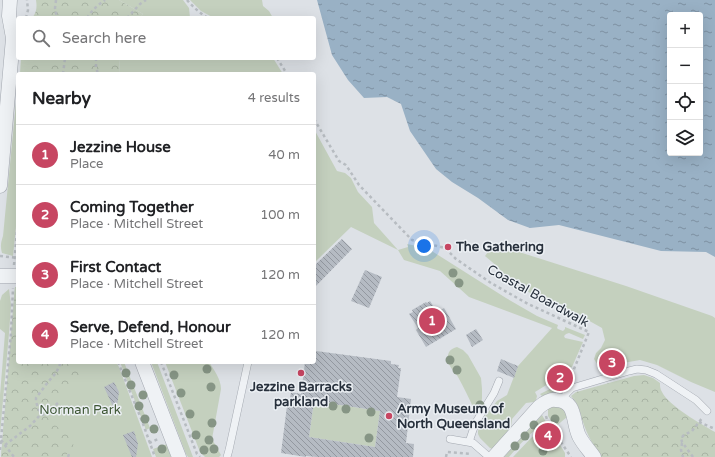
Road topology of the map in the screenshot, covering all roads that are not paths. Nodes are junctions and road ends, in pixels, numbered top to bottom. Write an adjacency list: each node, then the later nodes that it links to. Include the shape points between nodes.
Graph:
1 (10, 0): 2 (street, via 9,16 13,38)
2 (0, 186)
3 (143, 364): 10 (street)
4 (248, 364): 11 (lane)
5 (499, 381): 9 (lane, via 476,423)
6 (563, 400): 7 (lane, via 572,388 629,371 646,370 696,400); 13 (street, via 553,399 542,405); 14 (street, via 574,412 580,436)
7 (707, 411)
8 (450, 439): 9 (lane)
9 (469, 442): 12 (lane)
10 (179, 457)
11 (227, 457)
12 (489, 457)
13 (494, 457)
14 (594, 457)

